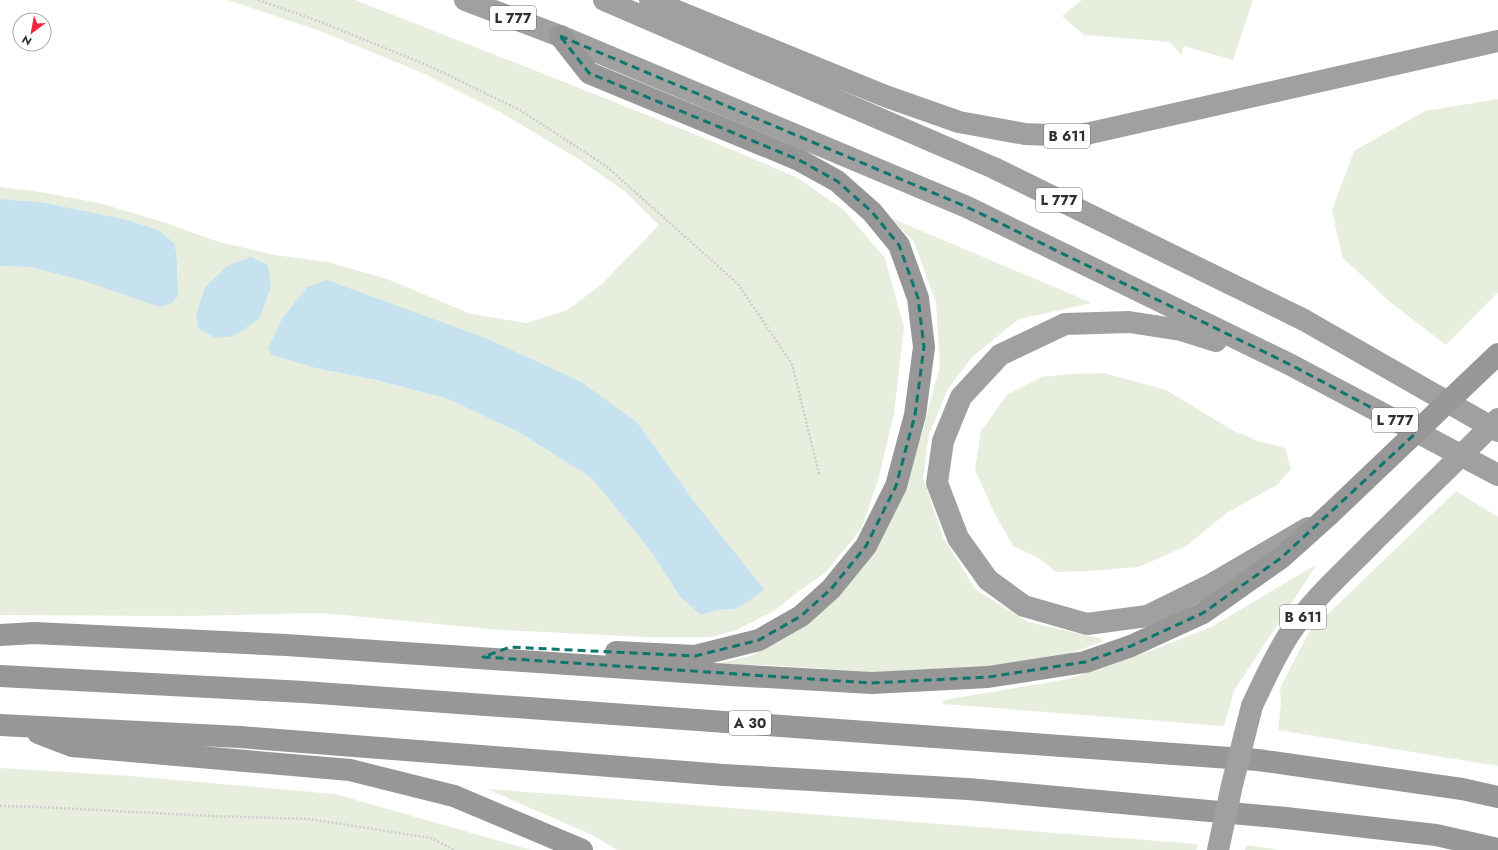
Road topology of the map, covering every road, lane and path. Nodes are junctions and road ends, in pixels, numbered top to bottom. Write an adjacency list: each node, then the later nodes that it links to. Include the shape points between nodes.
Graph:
1 (258, 0): 11 (path, via 321,22 436,69 520,110 606,166 738,284 792,364)
2 (465, 0): 5 (highway, L 777)
3 (604, 0): 10 (highway, L 777, via 994,168 1304,320)
4 (650, 0): 6 (highway, B 611, via 885,96 959,122 1025,134 1077,136)
5 (560, 36): 8 (highway, L 777, via 967,207); 15 (highway, via 589,73 799,160 837,181 872,212 899,245 918,298 924,347 915,415 896,486 866,546 831,589 801,616 759,640 695,656 510,647)
6 (1498, 41)
7 (1498, 354): 13 (highway, bridge)
8 (1291, 366): 12 (highway, L 777); 13 (highway, via 1181,330 1129,322 1065,324 1000,355 960,397 943,441 936,483 958,538 988,580 1024,606 1087,624 1147,616 1212,584)
9 (1498, 419): 23 (highway, B 611, bridge, via 1317,599 1289,634 1272,662 1252,706)
10 (1498, 431)
11 (819, 474)
12 (1498, 475)
13 (1329, 515): 15 (highway, via 1280,558 1203,613 1131,646 1085,662 988,677 872,682 730,675)
14 (0, 635): 15 (highway, via 34,632)
15 (483, 657)
16 (0, 676): 18 (highway, A 30, via 312,692 1258,760 1462,789)
17 (9, 725): 20 (highway, via 240,737 724,775 968,789 1286,818 1436,835); 22 (highway, via 72,746 350,770 454,796)
18 (1498, 797)
19 (0, 806): 21 (path, via 309,819 431,838)
20 (1498, 849)
21 (454, 850)
22 (582, 850)
23 (1218, 850)

